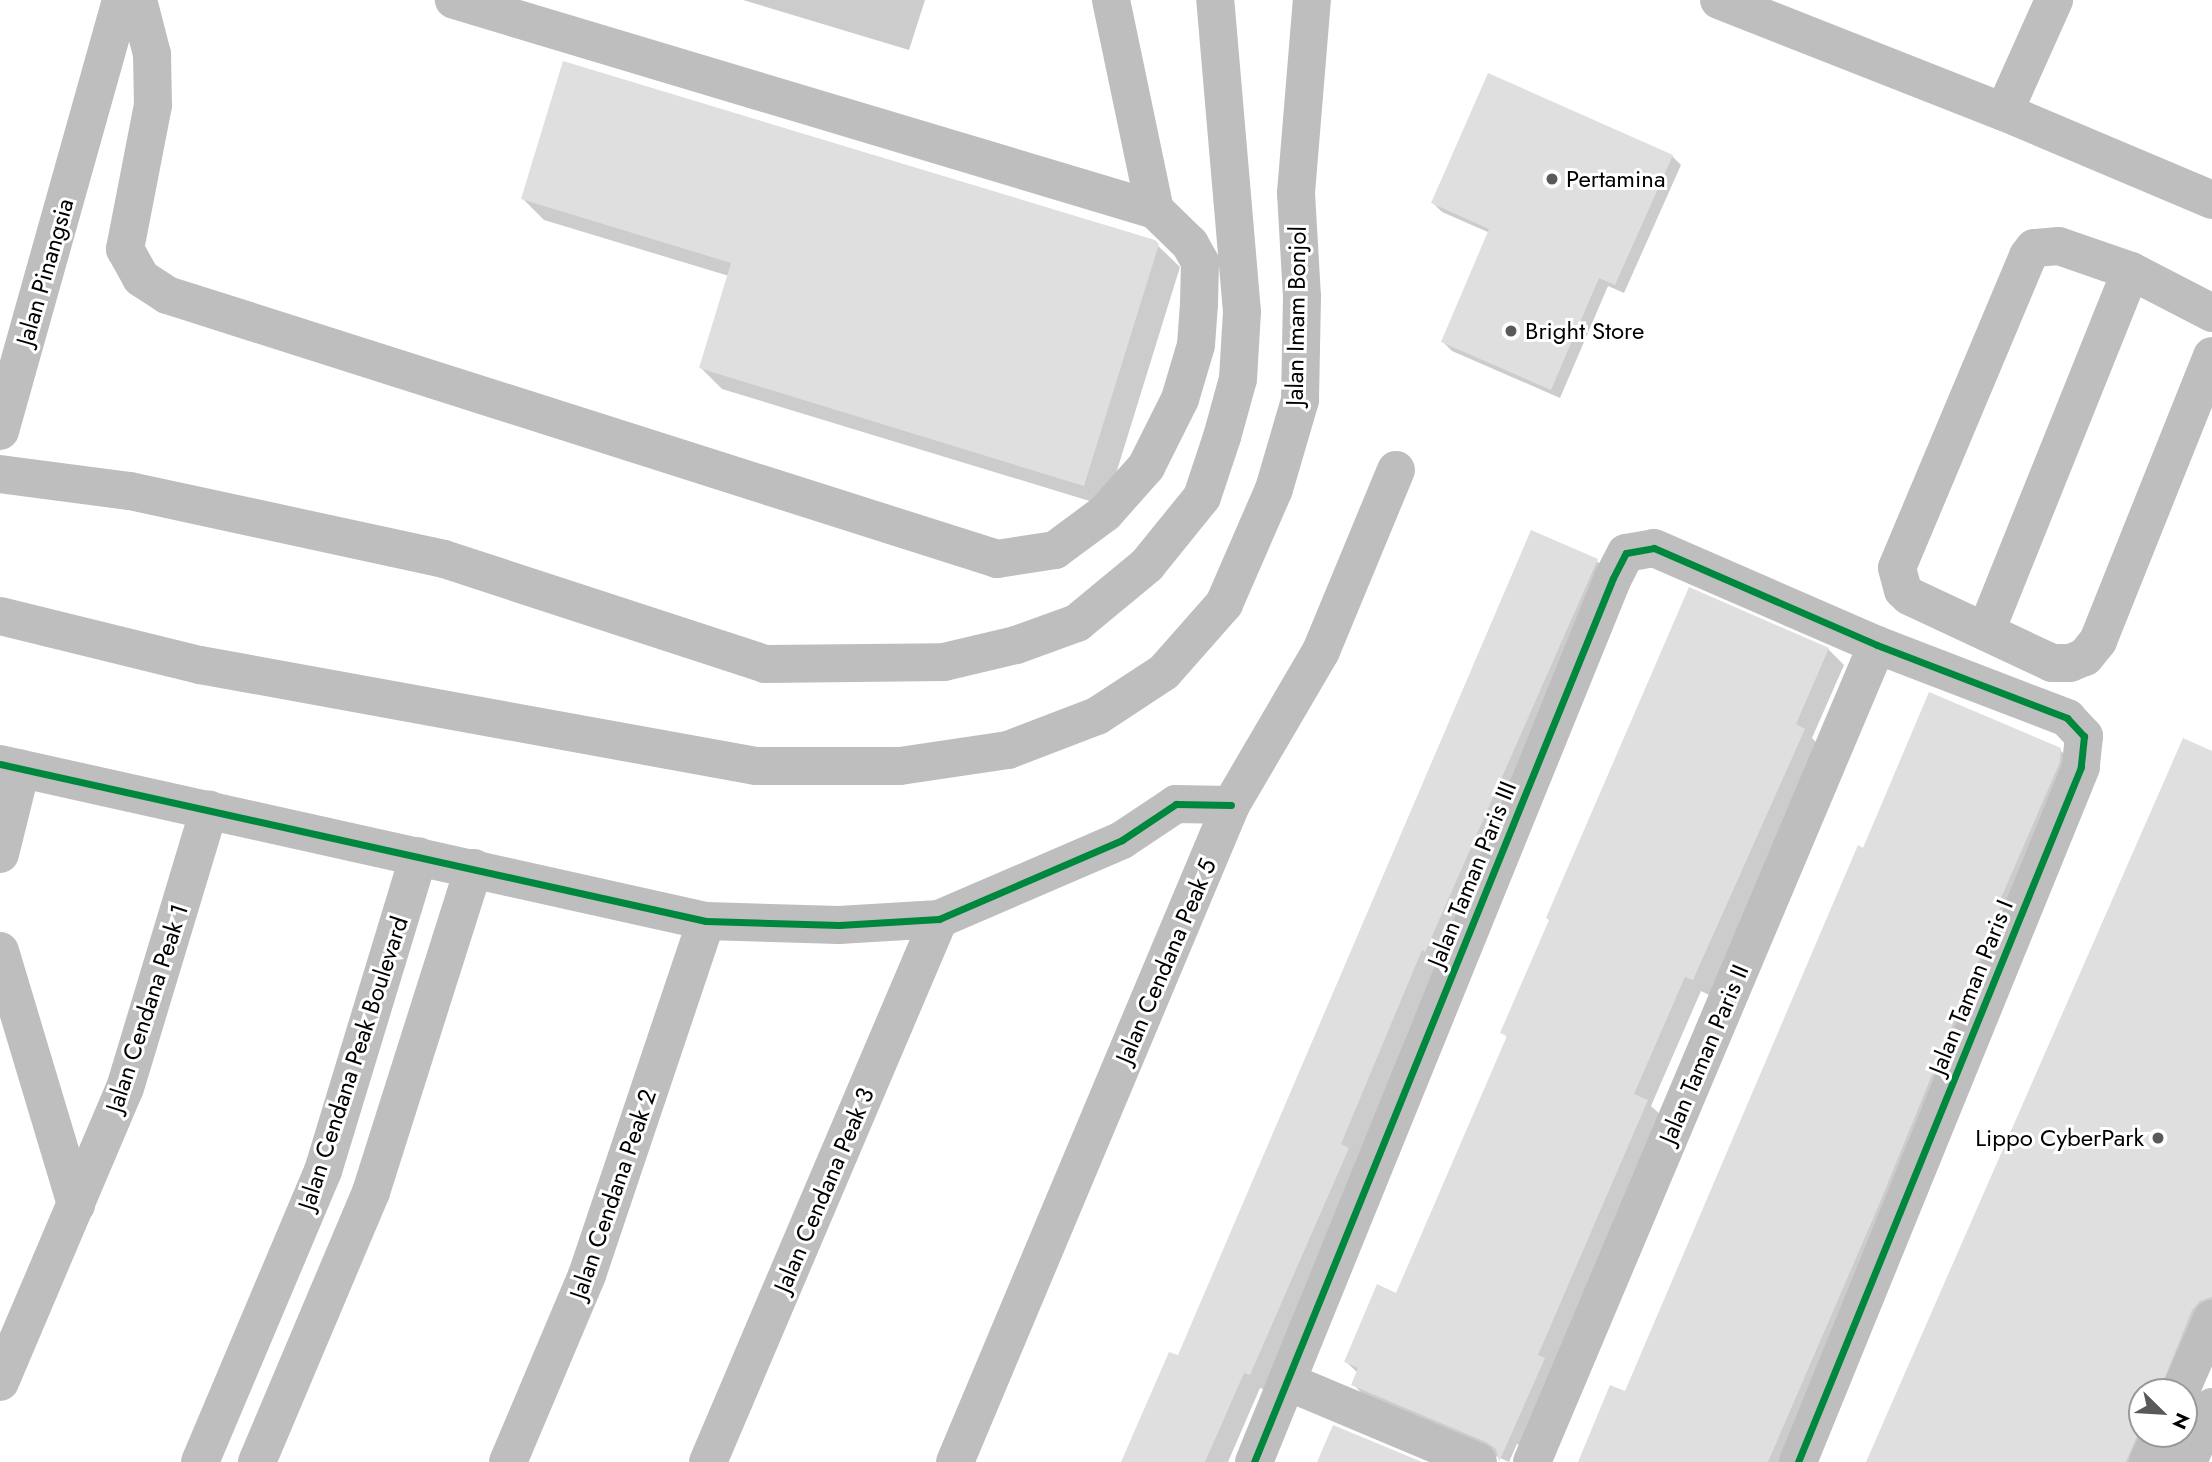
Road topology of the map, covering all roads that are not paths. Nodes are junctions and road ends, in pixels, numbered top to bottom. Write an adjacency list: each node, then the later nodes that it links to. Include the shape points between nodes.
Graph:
1 (121, 0): 15 (main road, Jalan Pinangsia)
2 (138, 0): 11 (main road, via 152,54 153,105 125,249 141,278 166,295 997,559 1055,550 1105,513 1146,467 1180,399 1196,345 1200,262 1190,244)
3 (454, 0): 11 (main road)
4 (1111, 0): 11 (main road)
5 (1215, 0): 17 (main road, via 1242,312 1238,379 1202,497 1147,565 1077,623 944,663 765,664 444,559 130,491)
6 (1312, 0): 18 (main road, Jalan Imam Bonjol, via 1296,193 1302,297 1300,400 1274,489 1224,604 1164,672 1097,716 1008,750 900,766 756,766 200,665)
7 (1719, 0): 9 (main road)
8 (2054, 0): 9 (main road)
9 (2004, 112): 10 (main road)
10 (2212, 200)
11 (1155, 210)
12 (2132, 271): 13 (main road); 19 (main road); 19 (main road, via 2059,246 2034,248 1897,568 1898,582 1909,596)
13 (2212, 313)
14 (2212, 356): 19 (main road, via 2098,641 2085,657 2052,663)
15 (0, 431)
16 (1396, 470): 22 (main road, Jalan Cendana Peak 5, via 1321,650)
17 (0, 474)
18 (0, 616)
19 (1986, 631)
20 (1877, 645): 35 (main road, Jalan Taman Paris III, via 1654,548 1626,553); 45 (main road, Jalan Taman Paris II); 46 (main road, Jalan Taman Paris I, via 2067,719 2084,736 2081,767)
21 (10, 766): 23 (main road); 24 (main road)
22 (1231, 805): 27 (main road, via 1176,804 1122,840); 42 (main road, Jalan Cendana Peak 5)
23 (209, 809): 25 (main road); 30 (main road, Jalan Cendana Peak 1, via 125,1088)
24 (0, 854)
25 (419, 856): 26 (main road); 31 (main road, Jalan Cendana Peak Boulevard, via 323,1171)
26 (474, 868): 28 (main road); 32 (main road, via 371,1192)
27 (939, 919): 28 (main road, via 839,925); 41 (main road, Jalan Cendana Peak 3)
28 (706, 920): 40 (main road, Jalan Cendana Peak 2, via 587,1275)
29 (0, 951): 30 (main road)
30 (76, 1205): 36 (main road, Jalan Cendana Peak 1)
31 (273, 1289): 32 (main road); 38 (main road, Jalan Cendana Peak Boulevard)
32 (322, 1309): 39 (main road)
33 (2212, 1319): 34 (main road)
34 (2186, 1378)
35 (1288, 1381): 43 (main road, Jalan Taman Paris III); 44 (main road)
36 (0, 1382)
37 (2212, 1407): 47 (main road)
38 (200, 1462)
39 (257, 1462)
40 (508, 1462)
41 (709, 1462)
42 (955, 1462)
43 (1254, 1462)
44 (1478, 1462)
45 (1532, 1462)
46 (1798, 1462)
47 (2188, 1462)

